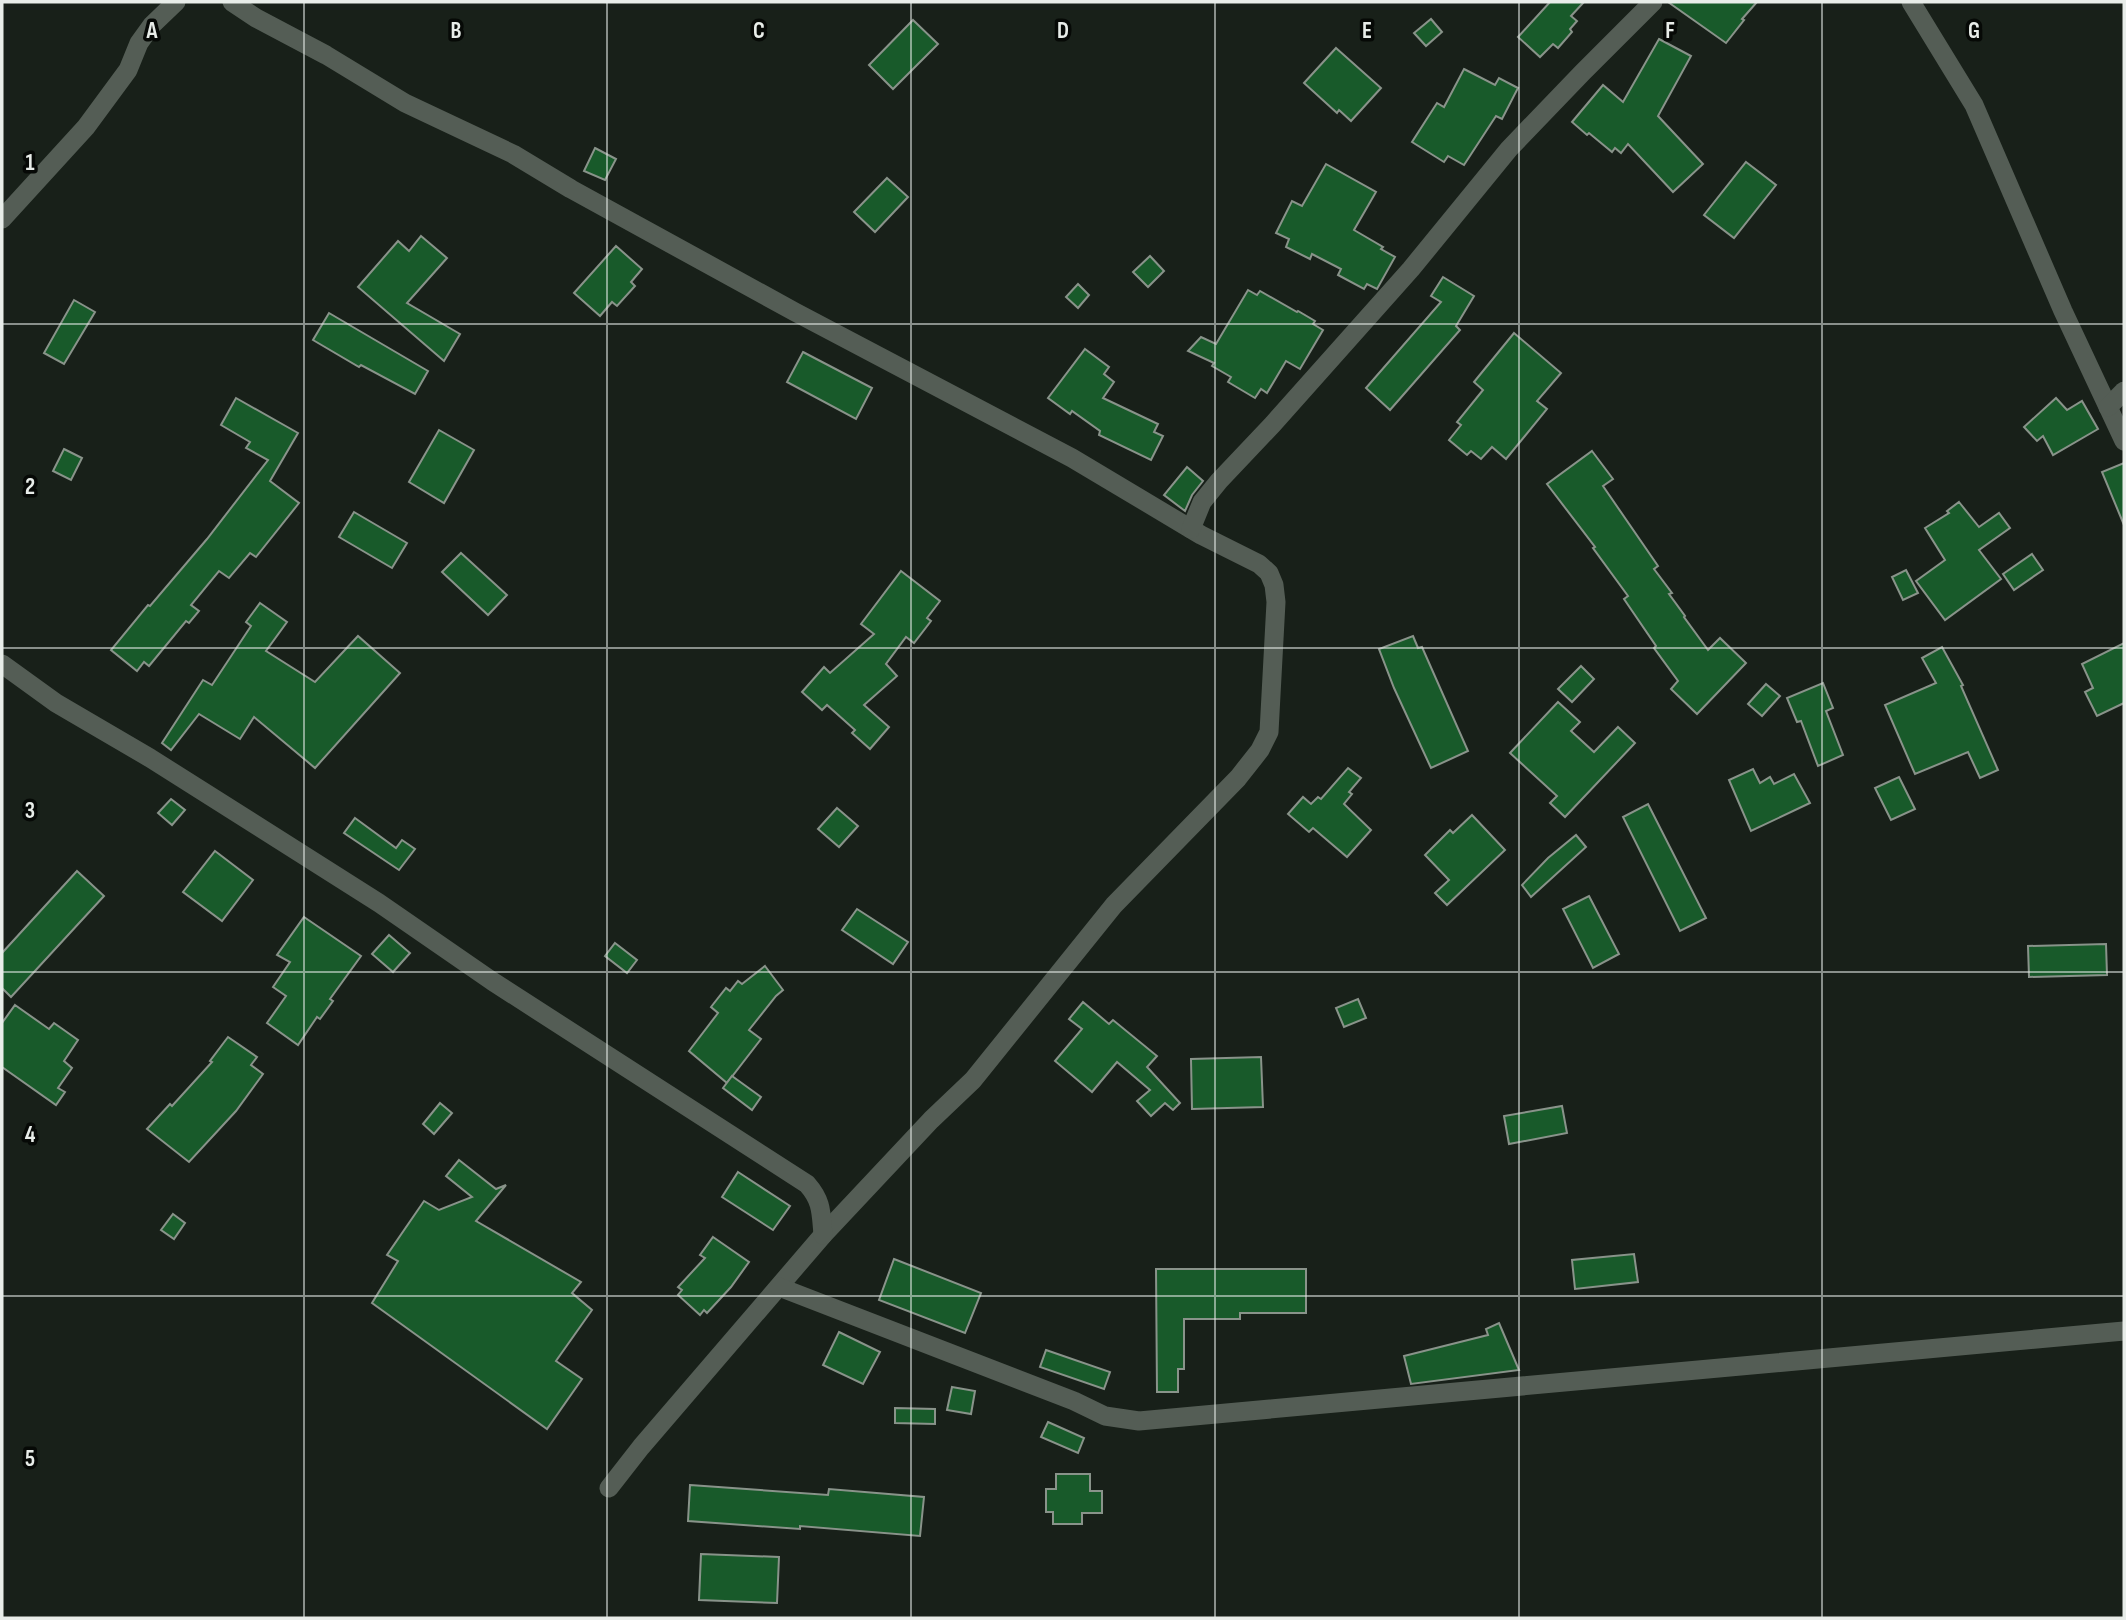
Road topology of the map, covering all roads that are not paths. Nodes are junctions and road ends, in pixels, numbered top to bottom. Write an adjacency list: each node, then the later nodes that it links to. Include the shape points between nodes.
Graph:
1 (176, 2): 5 (street, via 139,43 128,70 86,127)
2 (232, 2): 9 (street, via 405,103 513,154 795,312 1072,458)
3 (1653, 2): 9 (street, via 1509,149 1411,269 1219,481 1202,502)
4 (1911, 2): 7 (street, via 1973,105)
5 (2, 219)
6 (2124, 391): 7 (street)
7 (2108, 407): 8 (street)
8 (2124, 441)
9 (1191, 529): 11 (street, via 1259,564 1274,585 1269,732 1260,750 1114,905 973,1080)
10 (2, 664): 11 (street, via 56,703 379,902 492,981 807,1184 818,1196)
11 (823, 1235): 12 (street)
12 (779, 1287): 13 (street, via 1105,1416 1139,1421); 14 (street)
13 (2124, 1331)
14 (610, 1488)

